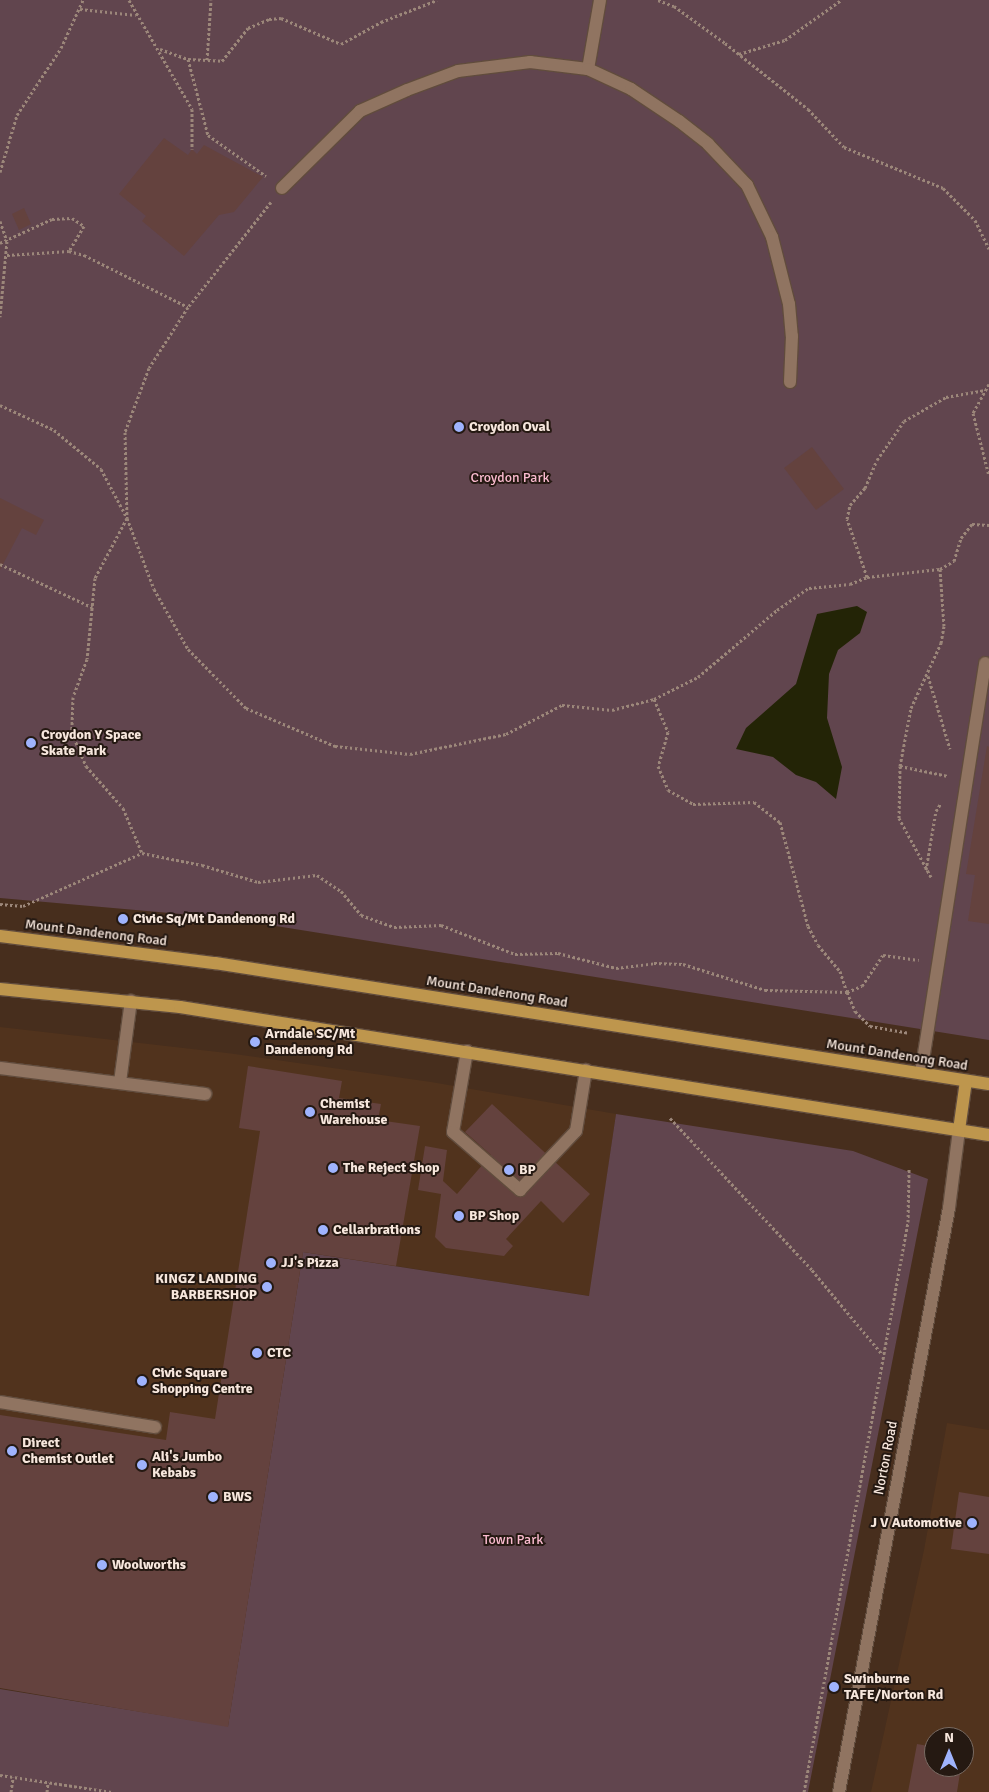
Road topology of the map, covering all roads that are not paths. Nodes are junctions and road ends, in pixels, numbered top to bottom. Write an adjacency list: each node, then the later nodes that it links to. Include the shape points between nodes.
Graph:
1 (600, 0): 2 (street)
2 (588, 69): 3 (street, via 530,62 458,72 407,90 360,111 330,137); 4 (street, via 631,89 679,121 708,144 747,186 772,237 789,304 792,336)
3 (282, 188)
4 (790, 382)
5 (985, 663): 12 (street)
6 (0, 936): 12 (main road, Mount Dandenong Road, via 215,964)
7 (0, 989): 8 (main road)
8 (131, 1001): 9 (main road); 14 (street)
9 (467, 1051): 11 (main road); 11 (street, via 453,1132 520,1190 576,1131)
10 (0, 1068): 14 (street)
11 (586, 1070): 17 (main road)
12 (921, 1073): 13 (main road, Mount Dandenong Road)
13 (966, 1081): 15 (main road, Mount Dandenong Road); 17 (main road)
14 (120, 1082): 16 (street)
15 (989, 1084)
16 (206, 1094)
17 (959, 1130): 18 (main road); 21 (street, Norton Road, via 949,1208)
18 (989, 1135)
19 (0, 1402): 20 (street)
20 (155, 1427)
21 (839, 1792)

